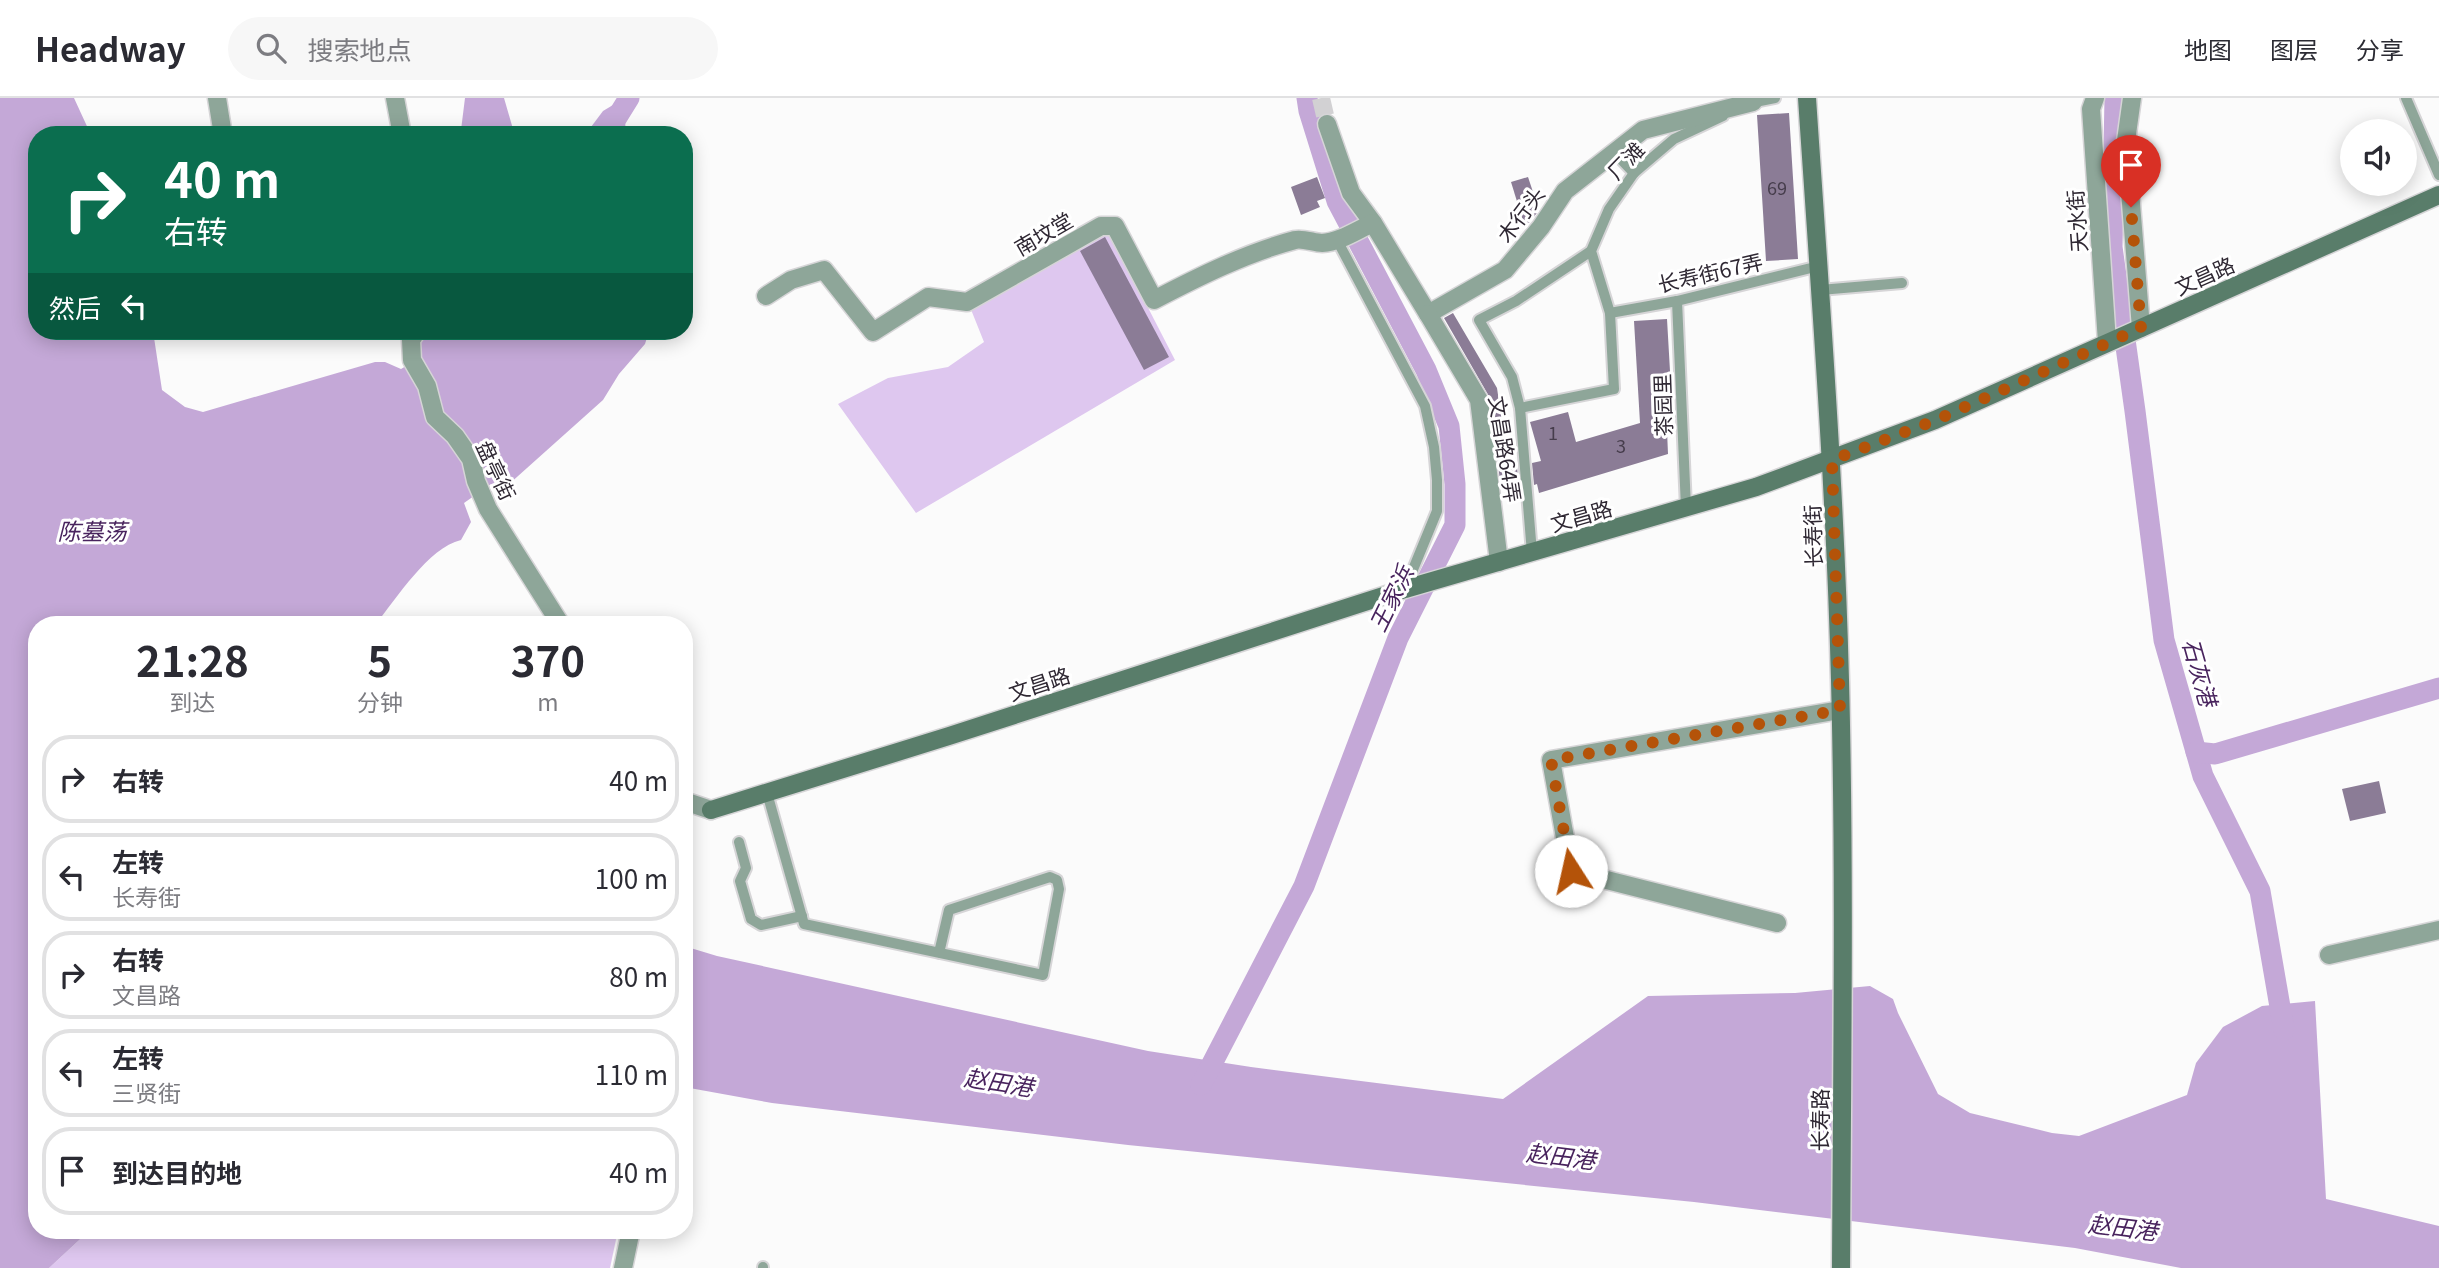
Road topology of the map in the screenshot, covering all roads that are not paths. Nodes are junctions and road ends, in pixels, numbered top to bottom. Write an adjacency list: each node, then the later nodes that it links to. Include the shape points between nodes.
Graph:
1 (217, 98): 10 (street)
2 (395, 98): 11 (street)
3 (1775, 98): 8 (lane, 厂滩)
4 (1807, 98): 19 (street, 长寿街)
5 (2095, 98): 26 (street, 天水街, via 2091,108)
6 (2132, 98): 26 (street, via 2126,141)
7 (2406, 98): 14 (lane)
8 (1753, 102): 12 (street, 木行头, via 1643,130); 13 (lane, 厂滩, via 1674,139)
9 (1327, 124): 16 (street, via 1351,193)
10 (222, 126)
11 (400, 126)
12 (1615, 153): 13 (lane); 25 (street, 木行头, via 1565,191 1505,270)
13 (1634, 173): 18 (lane, 厂滩, via 1609,209)
14 (2439, 175)
15 (2439, 195): 26 (street, 文昌路)
16 (1369, 224): 17 (street); 25 (street)
17 (1340, 238): 22 (street, 南坟堂, via 1321,243 1296,240 1203,274 1154,300 1115,226 1101,226 967,302 928,298 873,332 824,270); 33 (lane, via 1424,406 1434,447 1437,511)
18 (1591, 251): 24 (lane); 28 (lane, via 1479,320 1511,377)
19 (1819, 266): 21 (street, 长寿街); 23 (lane, 长寿街67弄)
20 (1902, 283): 21 (lane)
21 (1820, 290): 29 (street, 长寿街)
22 (766, 296)
23 (1677, 301): 24 (lane, 长寿街67弄); 30 (lane, 茶园里)
24 (1610, 313): 28 (lane, via 1614,389)
25 (1427, 314): 32 (street, 文昌路64弄, via 1479,400)
26 (2125, 335): 29 (street, 文昌路, via 1936,420)
27 (411, 340): 34 (street, 盘亭街, via 412,360 435,417 471,459 488,509)
28 (1520, 408): 31 (lane)
29 (1832, 460): 30 (street, 文昌路); 35 (street, 长寿街)
30 (1686, 508): 31 (street, 文昌路)
31 (1532, 553): 32 (street, 文昌路)
32 (1499, 562): 33 (street, 文昌路)
33 (1405, 589): 36 (street, 文昌路)
34 (555, 616)
35 (1840, 710): 40 (street, via 1551,760 1571,871); 44 (street, 长寿街)
36 (767, 793): 37 (street, 文昌路, via 711,810); 39 (lane)
37 (693, 805)
38 (739, 842): 39 (lane, via 746,868 740,881 751,919 761,925)
39 (802, 916): 42 (lane, via 804,924)
40 (1777, 923)
41 (2439, 930): 43 (street)
42 (939, 953): 42 (lane, via 1043,975 1057,880 1050,877 949,910)
43 (2329, 955)
44 (1843, 973): 47 (street, 长寿路)
45 (629, 1239): 46 (street)
46 (623, 1268)
47 (1841, 1268)

